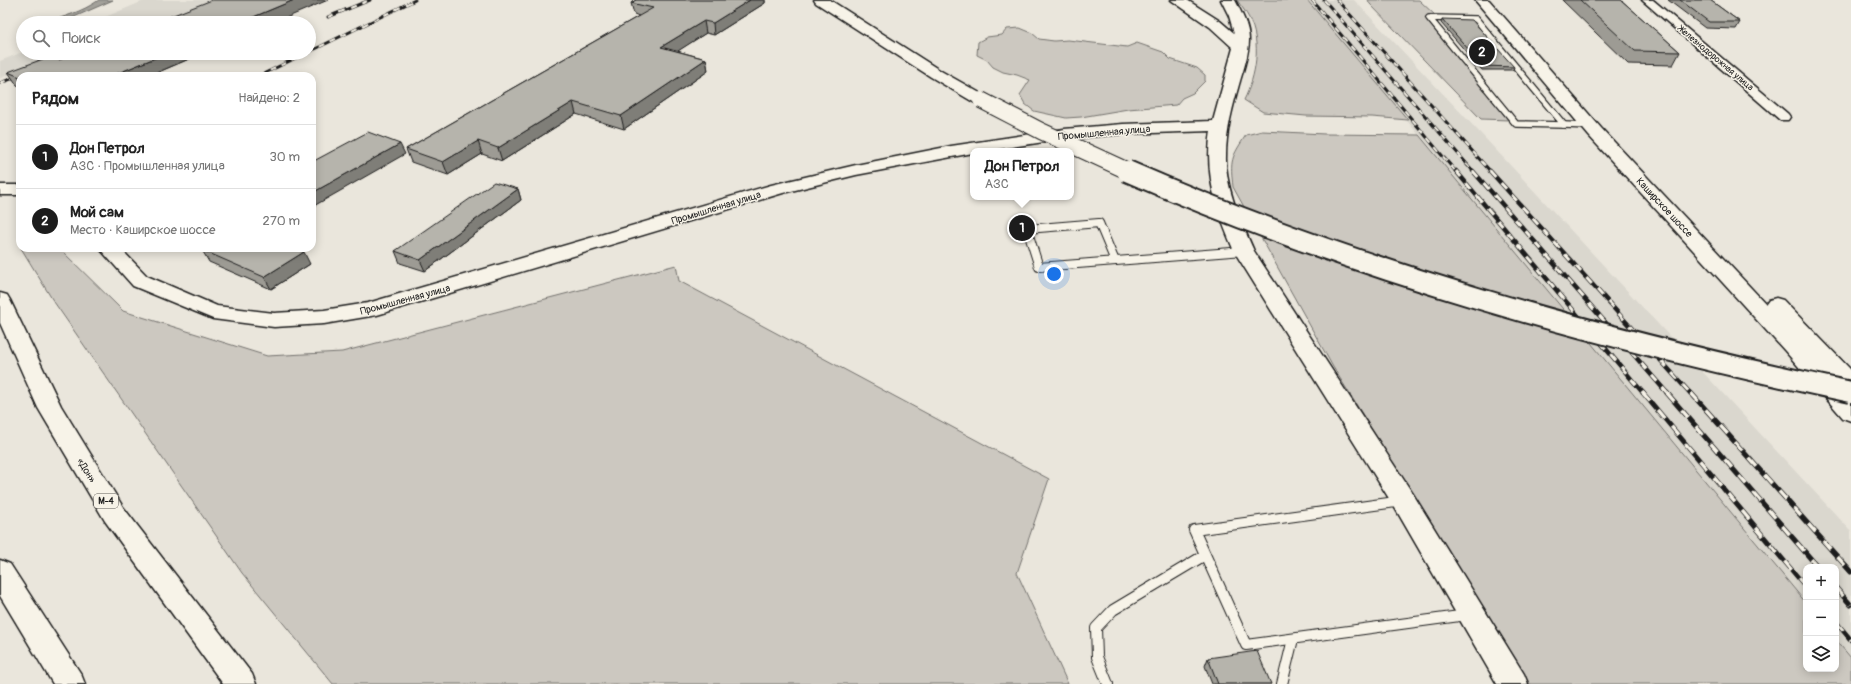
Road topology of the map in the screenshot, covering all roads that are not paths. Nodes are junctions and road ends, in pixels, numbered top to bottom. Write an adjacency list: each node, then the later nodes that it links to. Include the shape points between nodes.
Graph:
1 (822, 0): 20 (main road, bridge, via 936,74 1043,133 1145,180 1221,211 1456,291 1605,334 1715,362)
2 (1178, 0): 7 (main road, via 1215,24)
3 (1228, 0): 7 (main road, via 1238,22)
4 (1482, 0): 11 (main road, Каширское шоссе)
5 (1496, 0): 20 (main road, Каширское шоссе, via 1614,134)
6 (1647, 0): 8 (street, Железнодорожная улица)
7 (1241, 47): 9 (main road)
8 (1784, 117)
9 (1220, 126): 13 (main road, Промышленная улица, via 1064,134); 16 (main road, via 1217,157 1220,185 1231,222)
10 (1565, 126): 10 (lane, via 1516,124 1429,18 1476,18); 11 (lane)
11 (1590, 126): 21 (main road, Каширское шоссе)
12 (970, 148): 17 (main road, Промышленная улица, via 856,170 777,189 409,300 324,317 274,320 213,312 140,281)
13 (971, 148)
14 (0, 190): 15 (main road)
15 (16, 190)
16 (1244, 251): 18 (lane); 22 (main road)
17 (113, 252)
18 (1115, 261): 18 (lane, via 1039,267 1027,229 1099,223)
19 (0, 300): 28 (main road, «Дон» / М-4, via 50,408 114,514)
20 (1849, 383)
21 (1851, 412)
22 (1404, 501): 23 (lane, via 1194,530); 25 (main road)
23 (1205, 555): 26 (lane, via 1246,645); 29 (lane, via 1113,610 1096,628 1095,649 1098,666)
24 (0, 572): 27 (main road)
25 (1471, 615): 26 (lane); 31 (main road)
26 (1294, 639): 30 (lane)
27 (70, 684)
28 (240, 684)
29 (1108, 684)
30 (1282, 684)
31 (1513, 684)

